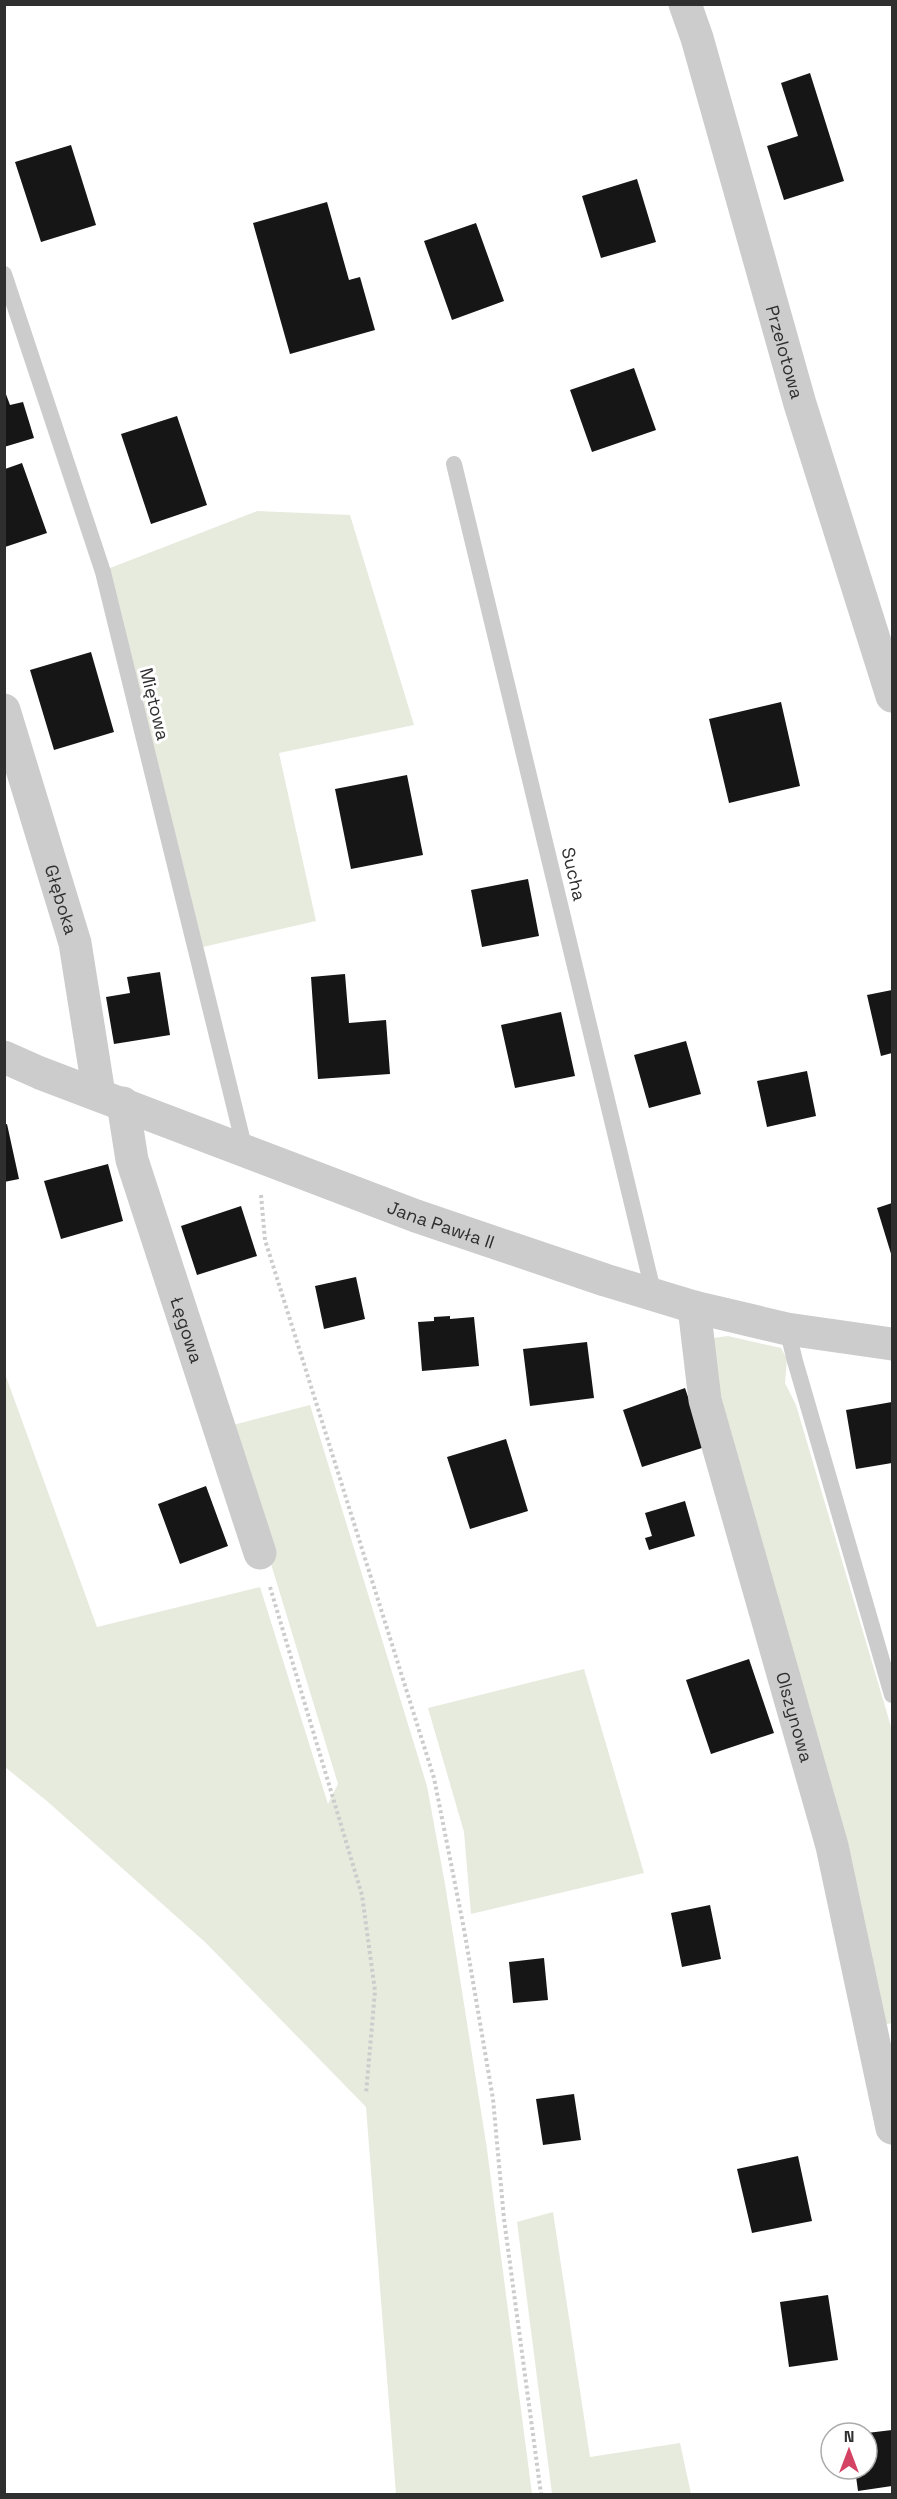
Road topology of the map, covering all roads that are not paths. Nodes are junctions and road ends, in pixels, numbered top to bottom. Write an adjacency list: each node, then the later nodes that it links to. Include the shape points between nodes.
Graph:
1 (685, 4): 4 (street, Przelotowa, via 800,404)
2 (4, 274): 8 (lane, Miętowa, via 103,572)
3 (454, 464): 9 (lane, Sucha)
4 (892, 696)
5 (4, 710): 7 (street, Głęboka, via 75,943)
6 (4, 1056): 7 (street, Jana Pawła II)
7 (111, 1099): 8 (street, Jana Pawła II); 13 (street, Łęgowa)
8 (256, 1154): 9 (street, Jana Pawła II, via 416,1216)
9 (654, 1295): 10 (street, Jana Pawła II)
10 (694, 1307): 11 (street, Jana Pawła II); 15 (street, Olszynowa, via 705,1400 832,1846)
11 (788, 1329): 12 (street, Jana Pawła II); 14 (lane)
12 (892, 1344)
13 (260, 1553)
14 (892, 1695)
15 (892, 2128)

